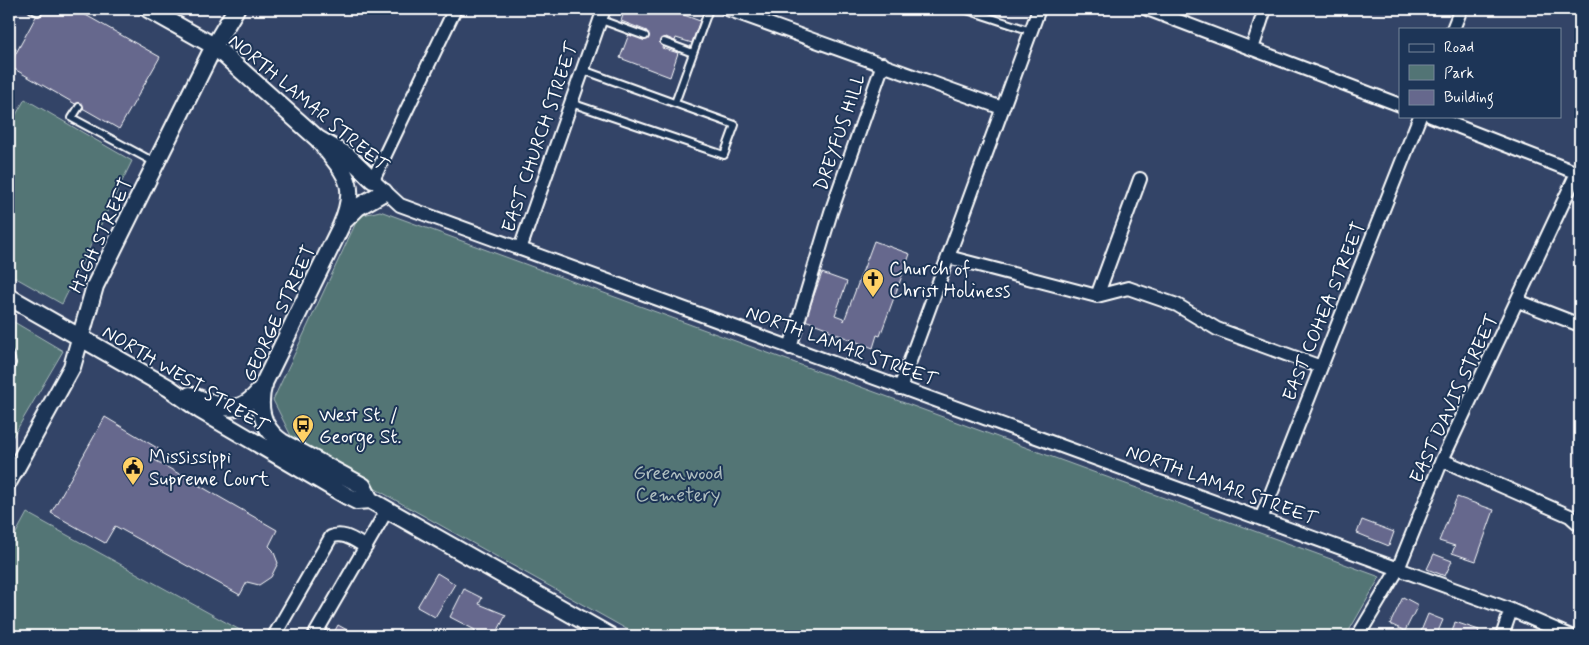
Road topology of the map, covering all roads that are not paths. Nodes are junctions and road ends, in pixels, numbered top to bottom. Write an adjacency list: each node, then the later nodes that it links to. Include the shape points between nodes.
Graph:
1 (148, 9): 16 (street, NORTH LAMAR STREET)
2 (236, 9): 16 (street, HIGH STREET)
3 (455, 9): 32 (street)
4 (709, 9): 18 (lane)
5 (727, 9): 19 (street)
6 (964, 9): 13 (lane)
7 (1039, 9): 13 (street)
8 (1147, 9): 17 (street)
9 (1265, 9): 17 (street)
10 (1461, 9): 12 (street)
11 (602, 14): 14 (lane); 20 (street, EAST CHURCH STREET)
12 (1454, 28)
13 (1031, 30): 25 (street)
14 (646, 36)
15 (664, 42): 18 (lane)
16 (214, 46): 28 (street, NORTH LAMAR STREET); 29 (street, HIGH STREET)
17 (1252, 49): 23 (street)
18 (693, 53): 22 (lane)
19 (883, 64): 25 (street); 41 (street, DREYFUS HILL, via 831,212)
20 (583, 70): 21 (street, EAST CHURCH STREET); 22 (lane)
21 (571, 102): 22 (lane, via 724,155 736,125); 34 (street, EAST CHURCH STREET)
22 (675, 103)
23 (1399, 105)
24 (79, 107): 29 (lane, via 72,118)
25 (1002, 108): 35 (street)
26 (1419, 118): 43 (street, EAST COHEA STREET)
27 (1436, 118): 30 (street)
28 (318, 140): 32 (street, NORTH LAMAR STREET, via 348,156); 33 (street, via 351,189)
29 (156, 163): 40 (street, HIGH STREET, via 95,286)
30 (1579, 173): 38 (street, EAST DAVIS STREET)
31 (1140, 179): 36 (street)
32 (378, 186): 33 (street); 34 (street, NORTH LAMAR STREET, via 400,206)
33 (341, 226): 45 (street, GEORGE STREET)
34 (520, 249): 41 (street, NORTH LAMAR STREET)
35 (948, 257): 36 (street); 47 (street)
36 (1097, 296): 43 (street, via 1128,288 1177,305 1217,329)
37 (9, 297): 40 (street, NORTH WEST STREET)
38 (1518, 302): 39 (street); 49 (street, EAST DAVIS STREET)
39 (1580, 325)
40 (79, 337): 46 (street, NORTH WEST STREET); 50 (street, HIGH STREET, via 72,367)
41 (790, 348): 47 (street, NORTH LAMAR STREET)
42 (9, 354): 44 (lane, via 12,363)
43 (1321, 367): 53 (street, EAST COHEA STREET)
44 (9, 370)
45 (264, 383): 46 (street, via 250,401 235,408 217,406); 48 (street, GEORGE STREET, via 260,402 264,422)
46 (169, 388): 51 (street, NORTH WEST STREET, via 200,410 347,496 363,502)
47 (900, 388): 53 (street, NORTH LAMAR STREET)
48 (282, 442): 51 (street, NORTH WEST STREET, via 363,486)
49 (1442, 460): 54 (street, via 1570,516); 56 (street, EAST DAVIS STREET)
50 (9, 481)
51 (370, 500): 52 (street, NORTH WEST STREET)
52 (387, 510): 55 (street); 60 (street, NORTH WEST STREET)
53 (1261, 519): 56 (street, NORTH LAMAR STREET)
54 (1580, 525)
55 (366, 547): 58 (street, via 344,535 331,537); 59 (street)
56 (1398, 569): 57 (street, NORTH LAMAR STREET); 61 (street, EAST DAVIS STREET)
57 (1511, 610): 62 (street); 63 (street, NORTH LAMAR STREET)
58 (274, 636)
59 (314, 636)
60 (610, 636)
61 (1358, 636)
62 (1502, 636)
63 (1572, 636)

